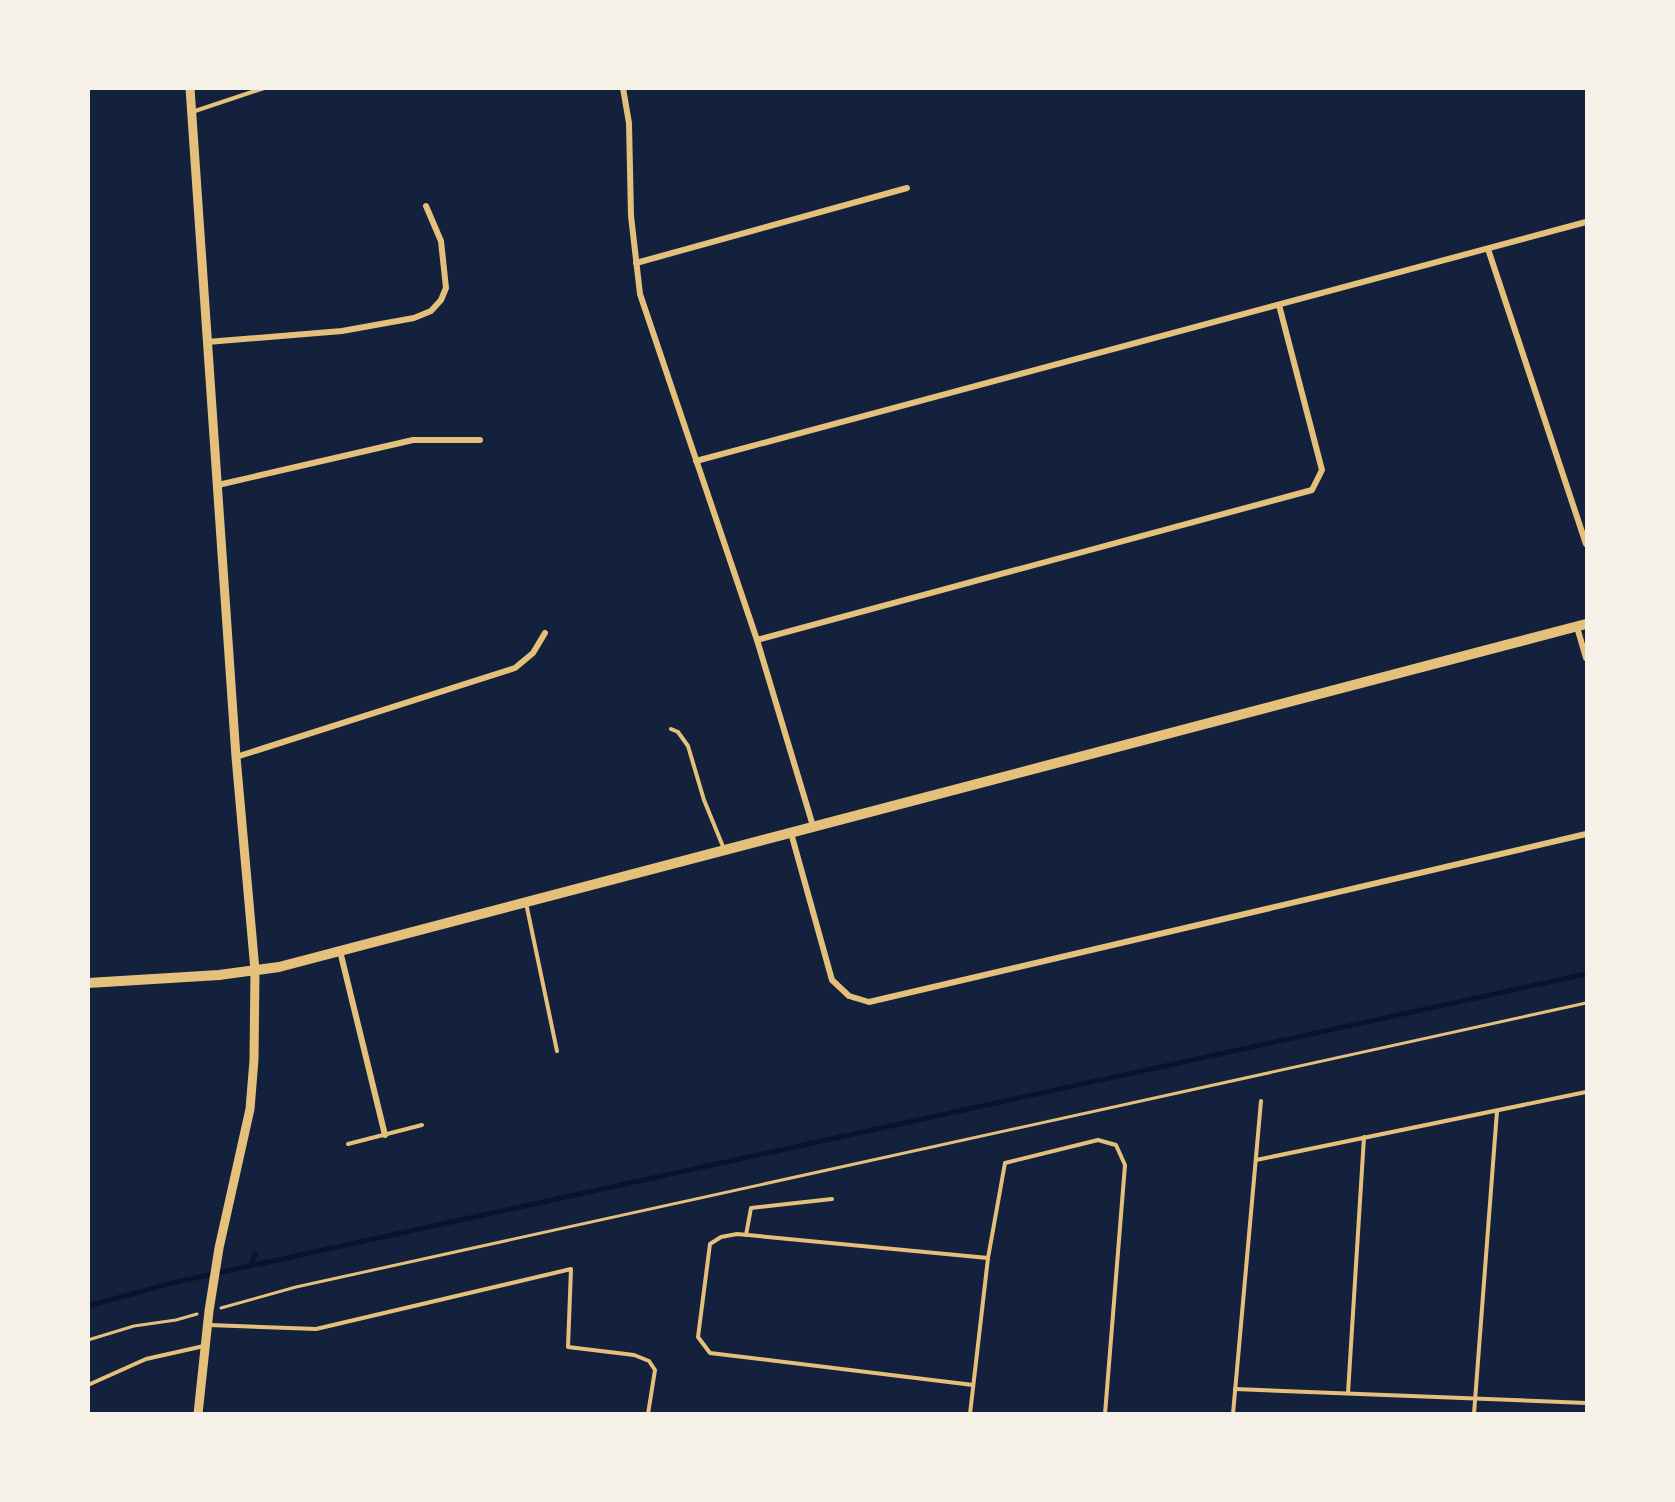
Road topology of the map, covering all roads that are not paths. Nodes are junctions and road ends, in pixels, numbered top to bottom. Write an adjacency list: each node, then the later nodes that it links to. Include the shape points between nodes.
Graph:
1 (190, 88): 4 (street)
2 (623, 88): 9 (street, via 629,123 630,216)
3 (262, 89): 4 (lane)
4 (192, 112): 11 (street)
5 (907, 188): 9 (street)
6 (426, 206): 11 (street, via 441,241 446,288 431,311 414,318 342,331)
7 (1587, 222): 8 (street)
8 (1488, 249): 10 (street); 15 (street)
9 (636, 262): 13 (street, via 640,294)
10 (1279, 305): 13 (street); 18 (street, via 1322,470 1312,490)
11 (207, 342): 14 (street)
12 (480, 440): 14 (street, via 413,440)
13 (696, 461): 18 (street)
14 (218, 485): 21 (street)
15 (1587, 544)
16 (1582, 626): 19 (street); 22 (main road)
17 (545, 633): 21 (street, via 533,653 515,668)
18 (757, 640): 22 (street)
19 (1587, 658)
20 (670, 729): 25 (lane, via 678,732 688,746)
21 (236, 757): 28 (street)
22 (813, 826): 23 (main road)
23 (790, 833): 24 (street, via 832,980 849,996 869,1002); 25 (main road)
24 (1587, 834)
25 (724, 850): 26 (main road)
26 (526, 902): 27 (main road); 30 (lane)
27 (339, 951): 28 (main road); 35 (street)
28 (255, 970): 29 (main road); 42 (street, via 250,1109 219,1248)
29 (88, 983)
30 (557, 1051)
31 (1587, 1092): 33 (lane)
32 (1261, 1101): 38 (lane)
33 (1497, 1111): 36 (lane); 48 (lane)
34 (422, 1125): 35 (lane)
35 (385, 1135): 37 (lane)
36 (1364, 1137): 38 (lane); 47 (lane)
37 (348, 1144)
38 (1256, 1161): 46 (lane)
39 (832, 1199): 40 (lane, via 751,1208)
40 (746, 1235): 41 (lane); 45 (lane, via 721,1237 710,1244 698,1337 710,1353)
41 (988, 1258): 45 (lane); 53 (lane, via 1005,1163 1098,1140 1116,1145 1125,1164)
42 (208, 1325): 43 (street); 51 (lane, via 316,1329 571,1269 568,1347 634,1355 649,1361 655,1370)
43 (206, 1346): 44 (lane, via 146,1359); 50 (street)
44 (88, 1385)
45 (973, 1385): 52 (lane)
46 (1235, 1389): 47 (lane); 54 (lane)
47 (1348, 1393): 48 (lane)
48 (1475, 1400): 49 (lane); 55 (lane)
49 (1587, 1403)
50 (198, 1413)
51 (648, 1413)
52 (970, 1413)
53 (1105, 1413)
54 (1233, 1413)
55 (1474, 1413)

